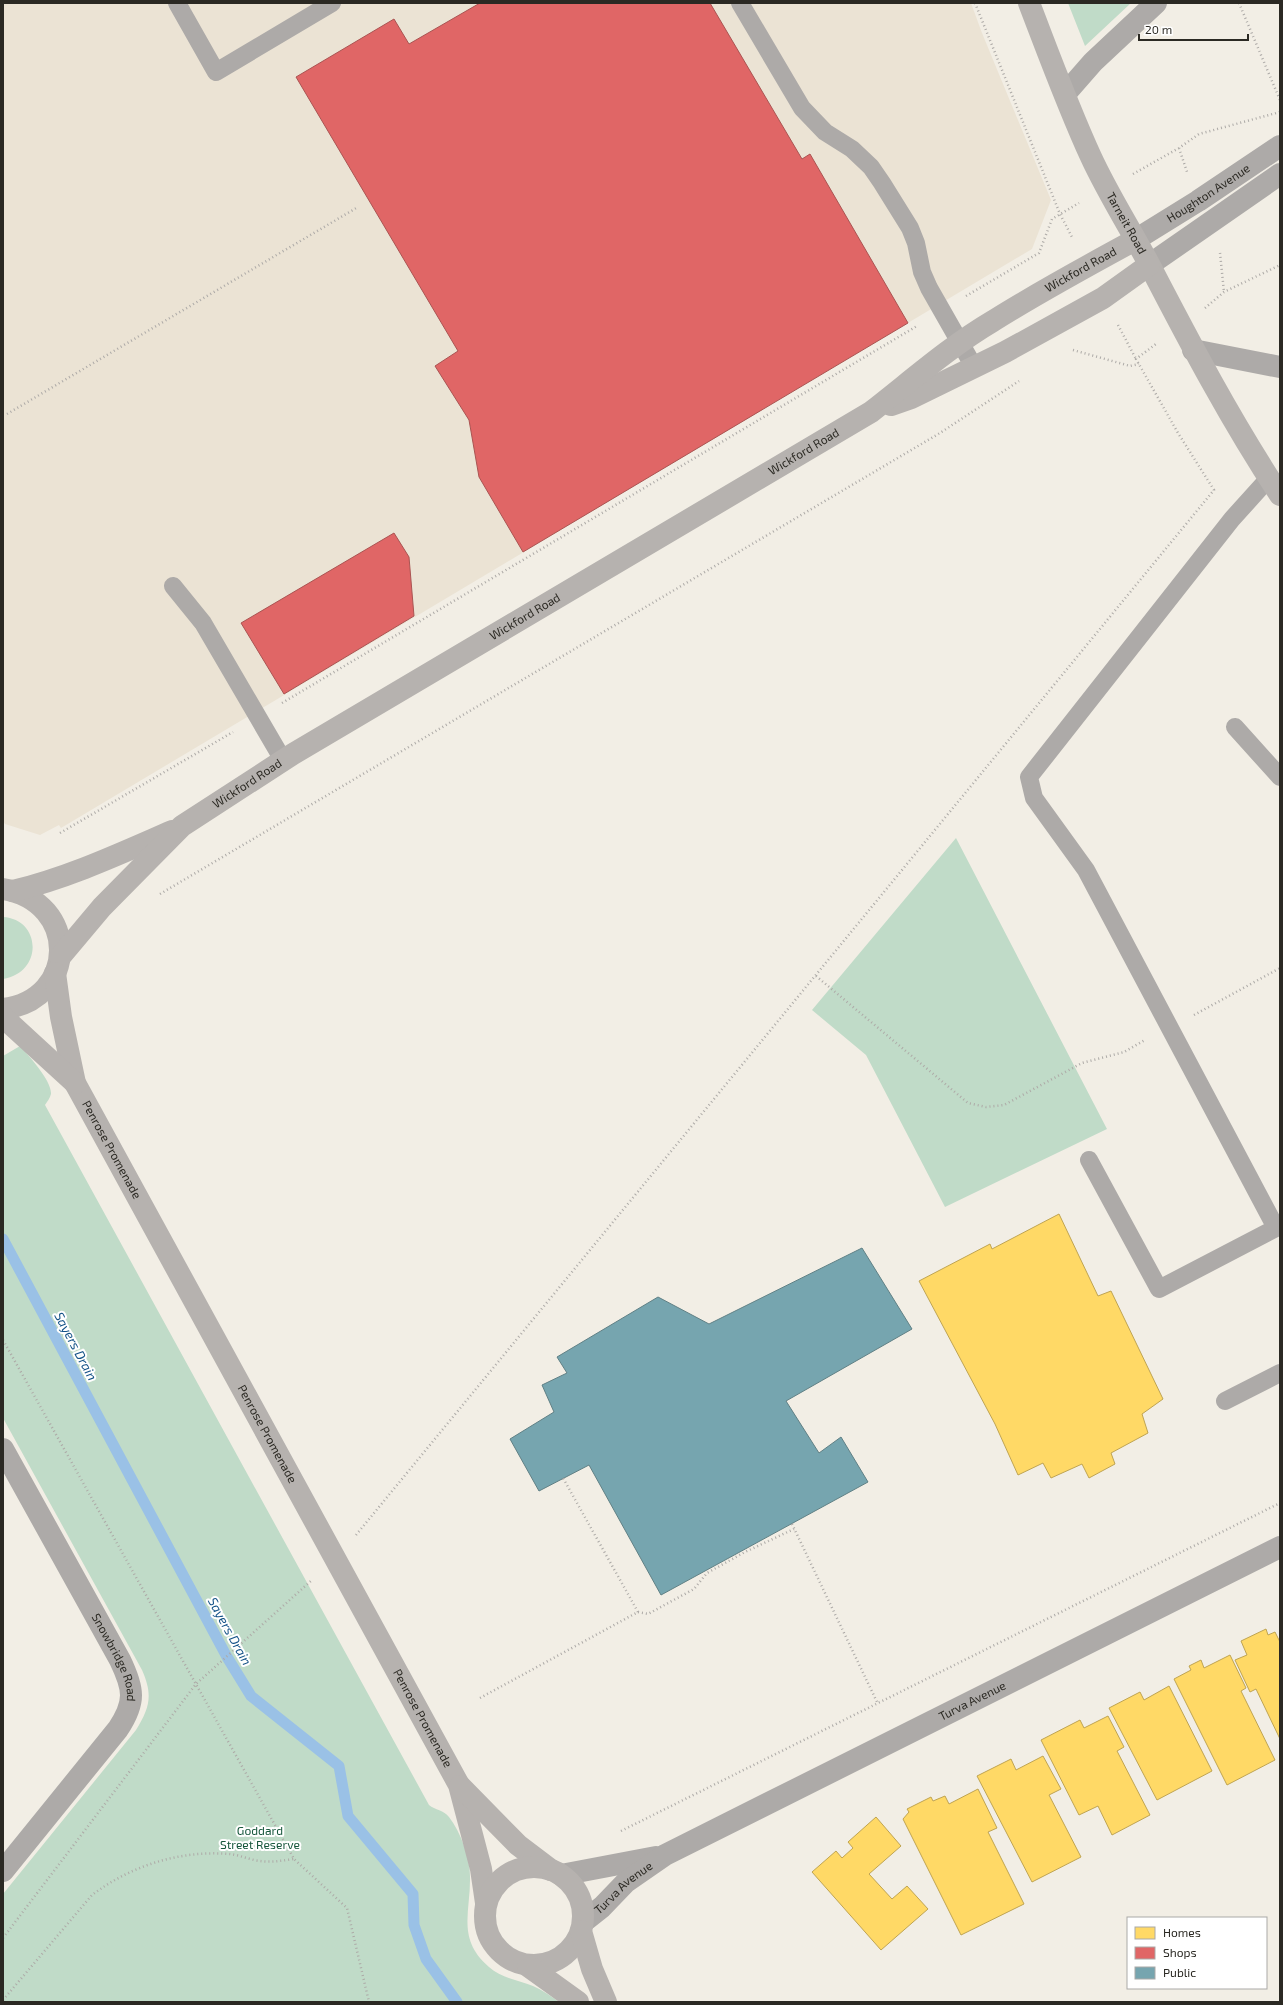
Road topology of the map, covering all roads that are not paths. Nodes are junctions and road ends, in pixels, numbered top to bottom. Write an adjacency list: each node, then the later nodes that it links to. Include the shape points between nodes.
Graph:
1 (177, 3): 2 (lane, via 216,72)
2 (332, 3)
3 (740, 3): 11 (lane, via 802,108 824,132 852,149 882,183 910,228 922,272)
4 (1029, 3): 6 (street, Tarneit Road)
5 (1156, 3): 6 (street, via 1093,62)
6 (1065, 94): 9 (street, Tarneit Road, via 1091,157)
7 (1280, 146): 9 (street, Houghton Avenue)
8 (1280, 174): 10 (street, Houghton Avenue)
9 (1135, 240): 10 (street, Tarneit Road); 11 (street, Wickford Road, via 992,321)
10 (1149, 265): 12 (street, Tarneit Road); 13 (street, Wickford Road, via 1103,298)
11 (960, 343): 13 (lane); 15 (street, Wickford Road)
12 (1193, 350): 14 (street); 16 (street, Tarneit Road)
13 (974, 367): 15 (street, Wickford Road, via 911,398)
14 (1280, 367)
15 (872, 412): 19 (street, Wickford Road)
16 (1274, 487): 28 (lane, via 1232,519 1029,778 1034,798 1086,870)
17 (173, 586): 19 (lane, via 203,623)
18 (1235, 727): 20 (lane)
19 (283, 760): 21 (street, Wickford Road)
20 (1280, 777)
21 (182, 826): 22 (street, Wickford Road, via 48,882); 23 (street, Wickford Road, via 102,907)
22 (8, 888): 23 (street, Penrose Promenade, via 34,899 50,915 59,935)
23 (58, 965): 24 (street, Wickford Road, via 46,988 30,1001); 26 (street, Penrose Promenade, via 61,1017)
24 (3, 1009)
25 (3, 1017): 26 (street, Penrose Promenade)
26 (75, 1083): 33 (street, Penrose Promenade)
27 (1089, 1160): 28 (lane, via 1159,1289)
28 (1278, 1227)
29 (1280, 1373): 30 (lane)
30 (1225, 1401)
31 (3, 1449): 35 (street, Snowbridge Road, via 120,1660 128,1677 132,1699 118,1729)
32 (1280, 1547): 34 (street, Turva Avenue)
33 (459, 1785): 36 (street, Penrose Promenade, via 518,1845); 37 (street, Penrose Promenade, via 481,1869)
34 (665, 1855): 36 (street, Turva Avenue, via 618,1865); 38 (street, Turva Avenue, via 626,1882)
35 (3, 1871)
36 (556, 1872): 37 (street, via 535,1867 519,1869 504,1876 493,1888); 38 (street, via 571,1884 579,1895 583,1908)
37 (486, 1903): 39 (street, via 485,1920 488,1936 507,1957)
38 (582, 1927): 39 (street, via 573,1946 561,1958 545,1964); 41 (street, via 592,1969)
39 (528, 1966): 40 (street)
40 (578, 2002)
41 (606, 2002)

